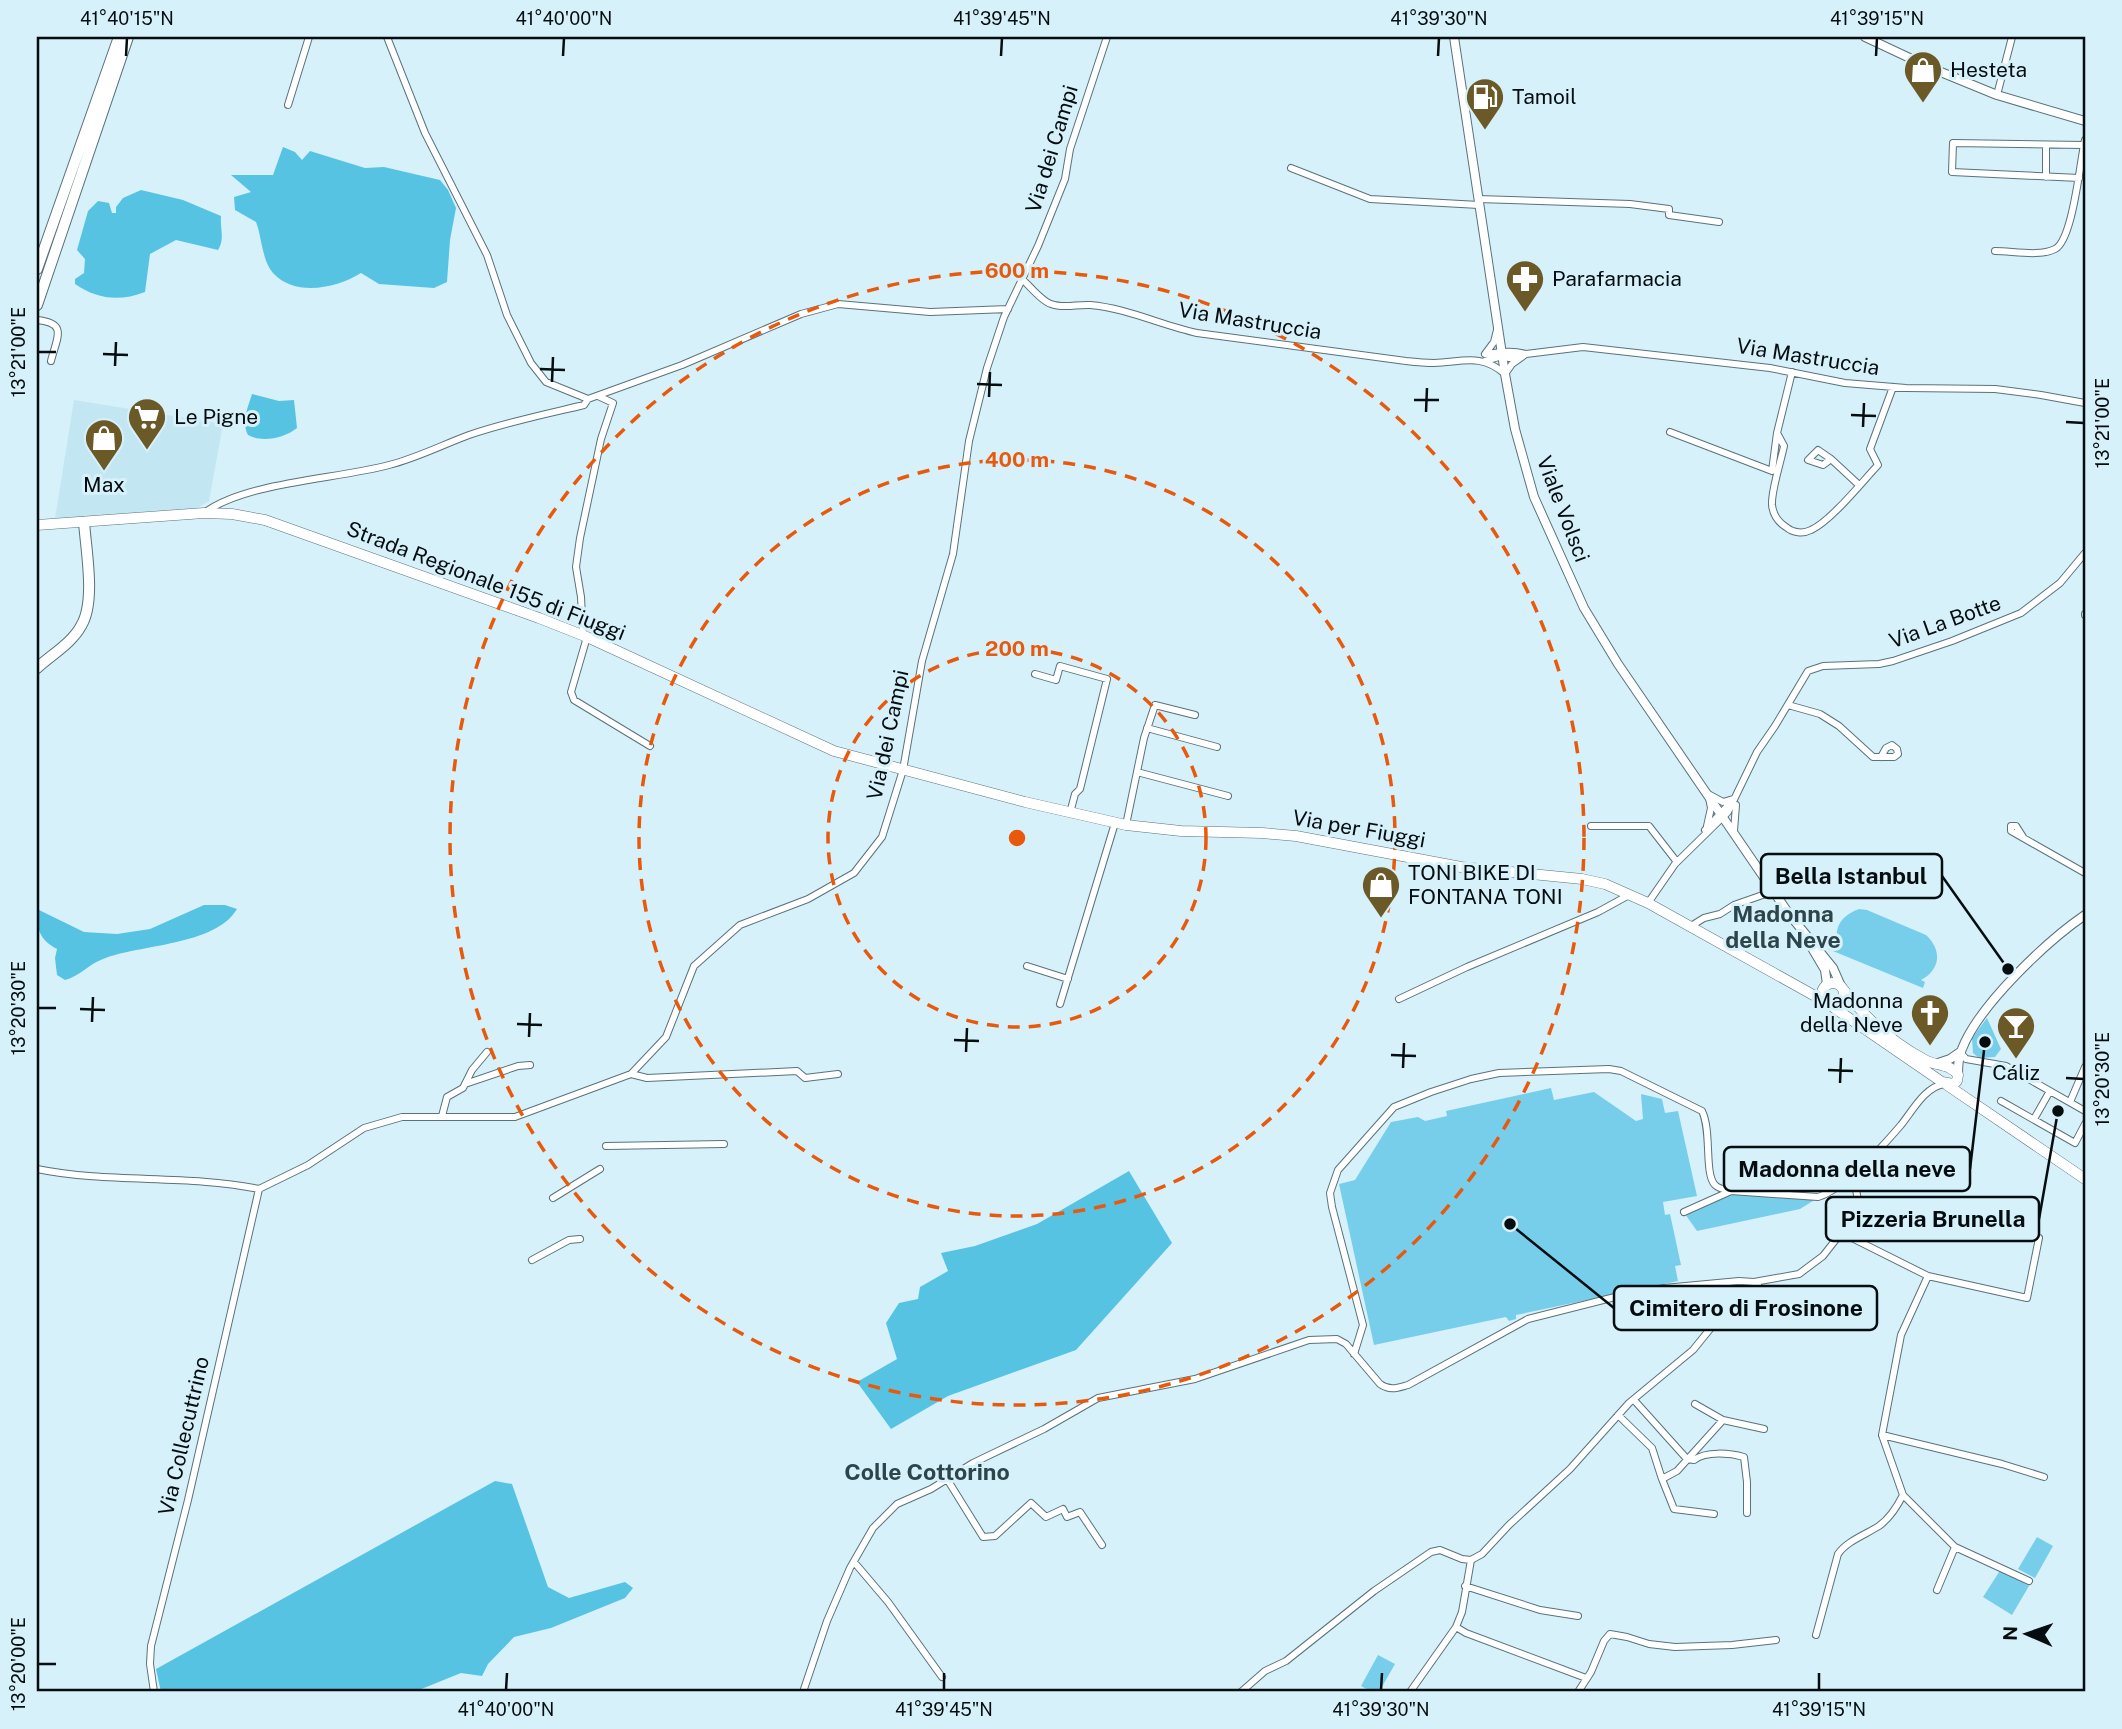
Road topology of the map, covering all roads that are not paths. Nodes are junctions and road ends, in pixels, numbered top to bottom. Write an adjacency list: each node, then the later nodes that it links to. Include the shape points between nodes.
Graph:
1 (119, 37): 20 (highway)
2 (128, 37): 22 (highway)
3 (309, 37): 10 (street)
4 (387, 37): 34 (street, via 425,133 487,255 507,315 531,363 546,382)
5 (1107, 37): 21 (street, Via dei Campi, via 1070,149 1065,179)
6 (1454, 37): 17 (main road, Viale Volsci)
7 (1865, 37): 9 (main road)
8 (2012, 37): 9 (street)
9 (1997, 95): 11 (main road)
10 (288, 105)
11 (2085, 121)
12 (2085, 142): 13 (street); 16 (street)
13 (2046, 145): 15 (street); 15 (street, via 1953,143 1952,162 1952,172)
14 (1291, 168): 17 (street, via 1370,199)
15 (2046, 177): 16 (street)
16 (2079, 178): 19 (street, via 2059,248)
17 (1479, 202): 18 (street, via 1630,204); 25 (main road, Viale Volsci)
18 (1719, 222)
19 (1995, 251)
20 (37, 269)
21 (1022, 279): 23 (street, Via dei Campi); 28 (street, Via Mastruccia, via 1049,303 1089,305 1196,333 1406,361)
22 (37, 305)
23 (1008, 309): 33 (street, via 930,312 838,304 801,314); 53 (street, Via dei Campi, via 969,441 953,554 922,661)
24 (37, 320): 29 (street, via 57,325)
25 (1497, 330): 26 (main road, Viale Volsci); 27 (street); 28 (street)
26 (1501, 354): 27 (street, Via Mastruccia, via 1508,350); 28 (street, Via Mastruccia); 31 (main road, Viale Volsci)
27 (1521, 354): 30 (street, Via Mastruccia, via 1583,347); 31 (street)
28 (1485, 357): 31 (street)
29 (51, 361)
30 (1792, 372): 32 (street, Via Mastruccia); 37 (street)
31 (1505, 374): 55 (main road, Viale Volsci, via 1534,498 1584,608)
32 (1893, 387): 35 (street, Via Mastruccia, via 1995,389); 39 (street, via 1870,449 1878,465)
33 (598, 395): 34 (street); 44 (street, via 613,403 602,432 576,566)
34 (588, 399): 40 (street, via 584,404 468,436 424,455 269,489)
35 (2085, 403)
36 (1670, 432): 37 (street, via 1772,471)
37 (1777, 433): 39 (street, via 1784,446 1772,506 1780,522 1793,532 1812,530 1825,521)
38 (1831, 459): 39 (street)
39 (1859, 485)
40 (204, 513): 41 (main road, Strada Regionale 155 di Fiuggi); 44 (main road, Strada Regionale 155 di Fiuggi, via 265,520)
41 (84, 522): 42 (main road, Strada Regionale 155 di Fiuggi); 45 (highway, via 88,606 82,626)
42 (37, 525)
43 (2085, 553): 47 (street, Via La Botte, via 2060,583 2021,613 1893,661 1815,668 1803,678)
44 (585, 636): 50 (street, via 571,692 574,700); 53 (main road, Strada Regionale 155 di Fiuggi, via 834,751)
45 (37, 665)
46 (1035, 674): 59 (street, via 1056,680 1060,666 1107,679)
47 (1788, 705): 52 (street, via 1820,714 1873,757); 56 (street, Via La Botte, via 1757,752)
48 (1195, 715): 49 (street, via 1155,705)
49 (1147, 728): 51 (street); 54 (street)
50 (650, 746)
51 (1217, 747)
52 (1881, 757)
53 (903, 770): 59 (main road, Via per Fiuggi); 90 (street, Via dei Campi, via 882,837 854,873 808,900 740,925 694,966 666,1037)
54 (1137, 772): 57 (street); 61 (street)
55 (1707, 792): 58 (street, via 1723,802); 60 (main road, Viale Volsci); 64 (street)
56 (1739, 793): 58 (street); 60 (street); 65 (street)
57 (1228, 796)
58 (1733, 799): 60 (street)
59 (1070, 813): 61 (main road, Via per Fiuggi)
60 (1722, 815): 62 (street); 64 (street); 65 (main road, Viale Volsci)
61 (1121, 824): 71 (main road, Via per Fiuggi, via 1296,836 1461,867 1582,879); 77 (street)
62 (1716, 825): 65 (street); 66 (street)
63 (1591, 826): 68 (street, via 1649,826)
64 (1707, 827): 66 (street)
65 (1734, 831): 70 (main road, Viale Volsci)
66 (1702, 837): 68 (street)
67 (2023, 837): 69 (street)
68 (1677, 862): 72 (street)
69 (2085, 873)
70 (1774, 891): 74 (street); 75 (main road, Viale Volsci)
71 (1629, 894): 72 (main road, Via per Fiuggi); 81 (street, via 1598,912)
72 (1648, 903): 74 (main road, Via per Fiuggi)
73 (2085, 915): 85 (main road, via 2020,972 1979,1021)
74 (1691, 926): 78 (main road, Via per Fiuggi)
75 (1802, 930): 79 (main road, Viale Volsci, via 1825,970); 80 (main road, Viale Volsci, via 1833,968)
76 (1027, 966): 77 (street)
77 (1068, 979): 83 (street)
78 (1790, 981): 79 (main road, Via per Fiuggi); 82 (main road, Via per Fiuggi)
79 (1825, 986): 80 (main road, via 1834,983); 82 (main road, via 1821,995)
80 (1842, 988): 82 (main road, via 1840,1002); 87 (main road, Viale Volsci, via 1874,1026)
81 (1399, 999)
82 (1827, 1003): 87 (main road)
83 (1060, 1004)
84 (487, 1052): 93 (street)
85 (1963, 1055): 87 (main road); 89 (main road); 94 (street, via 2006,1066)
86 (530, 1065): 93 (street)
87 (1927, 1066): 89 (main road); 92 (main road); 95 (street, via 1930,1081)
88 (2085, 1067): 97 (street)
89 (1958, 1072): 92 (main road, via 1955,1083); 98 (main road, via 1962,1086)
90 (631, 1074): 91 (street, via 647,1078 797,1071 805,1078); 100 (street, Via dei Campi, via 515,1117)
91 (838, 1074)
92 (1945, 1083): 95 (street); 98 (main road)
93 (465, 1084): 100 (street, via 447,1097)
94 (2050, 1091): 97 (street); 101 (street)
95 (1925, 1095): 105 (street)
96 (2001, 1101): 101 (street)
97 (2070, 1102): 99 (street)
98 (1976, 1103): 108 (main road)
99 (2085, 1111)
100 (442, 1116): 109 (street, Via dei Campi, via 402,1117 364,1128 308,1165)
101 (2034, 1119): 102 (street, via 2075,1143)
102 (2085, 1124)
103 (724, 1144): 104 (street)
104 (606, 1146)
105 (1858, 1168): 110 (street, via 1818,1197); 113 (street, via 1857,1209)
106 (37, 1169): 109 (street)
107 (600, 1169): 111 (street)
108 (2085, 1179)
109 (260, 1189): 148 (street, Via Collecuttrino, via 151,1646)
110 (1731, 1191): 112 (street); 119 (street, via 1718,1187 1710,1177 1709,1129 1702,1111 1621,1071 1499,1073 1431,1092 1394,1107 1333,1181 1332,1207 1363,1325)
111 (553, 1198)
112 (1684, 1212)
113 (1842, 1233): 117 (street); 118 (street, via 1799,1275)
114 (2039, 1238): 117 (street, via 2027,1298)
115 (580, 1239): 116 (street)
116 (532, 1260)
117 (1928, 1276): 127 (street, via 1901,1335)
118 (1766, 1280): 121 (street, via 1664,1288 1528,1319 1396,1389 1380,1384); 122 (street, via 1736,1297 1693,1350)
119 (1358, 1340): 120 (street); 121 (street)
120 (1340, 1341): 121 (street); 130 (street, via 1309,1340 1195,1379 1101,1397)
121 (1354, 1353)
122 (1634, 1400): 124 (street); 128 (street)
123 (1695, 1404): 125 (street)
124 (1618, 1415): 131 (street, via 1652,1448); 137 (street, via 1570,1469)
125 (1723, 1420): 126 (street); 128 (street)
126 (1764, 1429)
127 (1882, 1435): 129 (street); 132 (street)
128 (1687, 1459): 131 (street); 133 (street, via 1714,1454 1744,1457)
129 (2044, 1477)
130 (947, 1479): 135 (street, via 983,1537 995,1536 1031,1503 1046,1517 1063,1509 1067,1517 1080,1511); 138 (street, via 897,1504 873,1528)
131 (1662, 1479): 134 (street, via 1674,1509)
132 (1903, 1495): 136 (street); 144 (street, via 1880,1525 1843,1547 1838,1555)
133 (1746, 1513)
134 (1714, 1514)
135 (1102, 1545)
136 (1955, 1547): 139 (street); 141 (street)
137 (1471, 1560): 140 (street); 150 (street, via 1440,1550 1430,1552)
138 (854, 1562): 146 (street); 149 (street, via 827,1621)
139 (2029, 1581)
140 (1465, 1586): 142 (street, via 1540,1610); 143 (street)
141 (1937, 1590)
142 (1578, 1616)
143 (1456, 1627): 147 (street); 151 (street)
144 (1816, 1635)
145 (1776, 1640): 147 (street, via 1675,1647 1610,1634)
146 (942, 1677)
147 (1586, 1678): 152 (street)
148 (154, 1692)
149 (803, 1692)
150 (1241, 1692)
151 (1410, 1692)
152 (1578, 1692)

